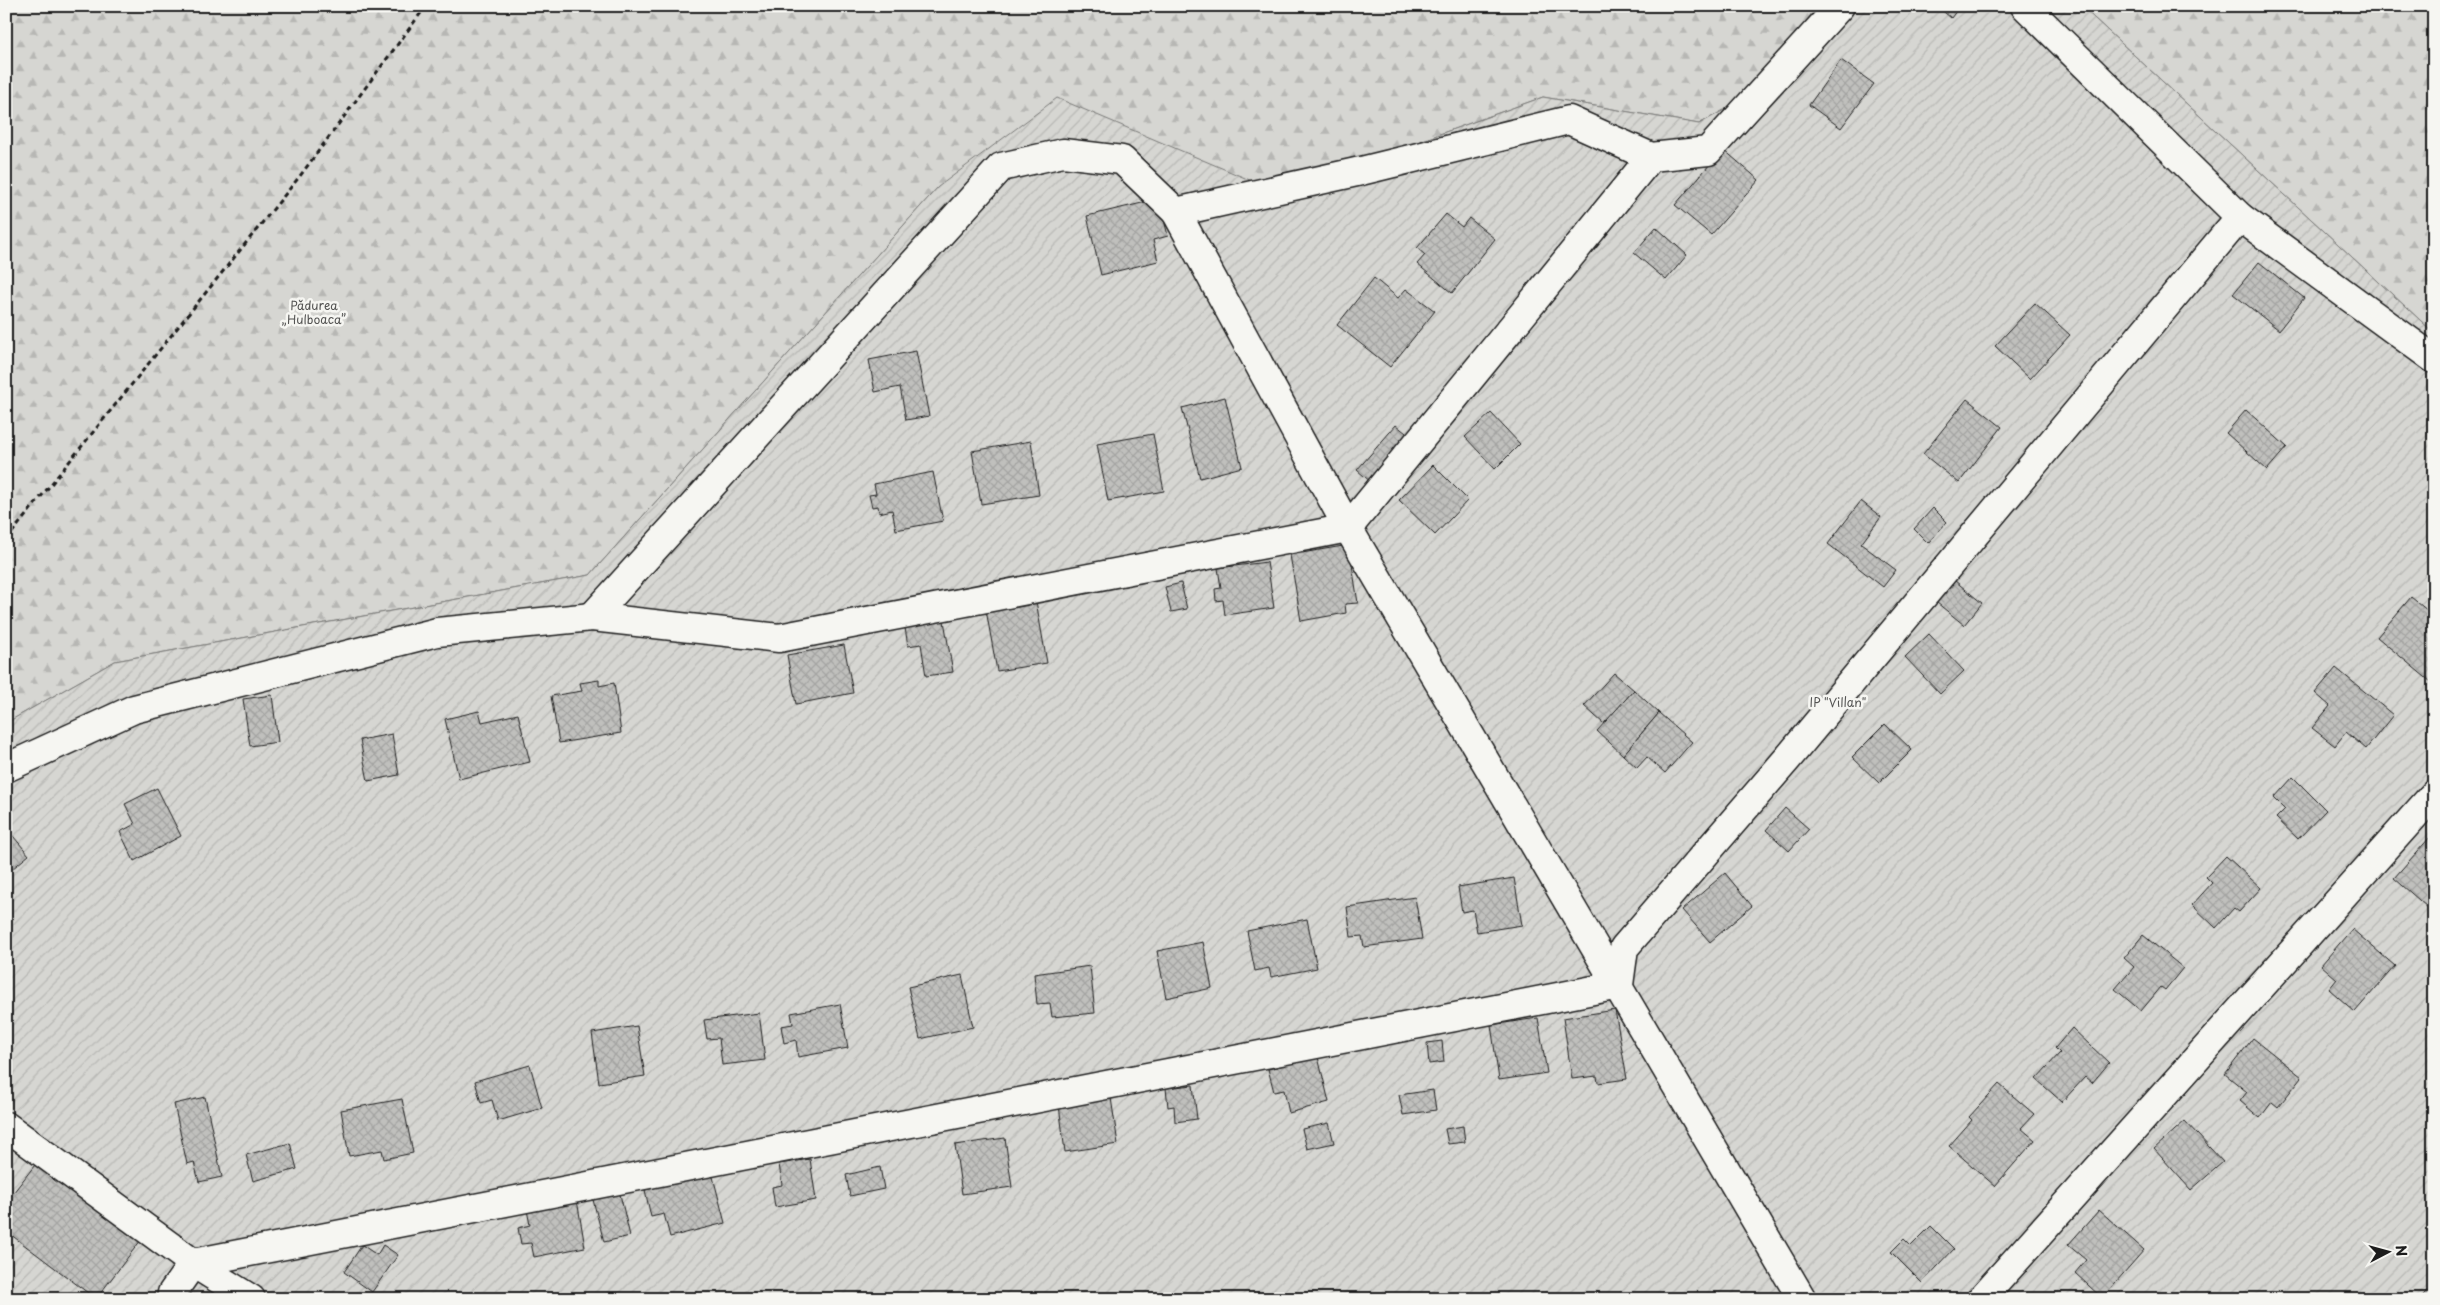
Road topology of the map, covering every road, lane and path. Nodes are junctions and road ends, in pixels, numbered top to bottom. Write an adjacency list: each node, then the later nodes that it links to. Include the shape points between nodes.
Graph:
1 (426, 6): 9 (path, via 300,176)
2 (1840, 6): 4 (street, via 1708,151)
3 (2025, 6): 6 (street)
4 (1650, 157): 5 (street, via 1569,120); 8 (street)
5 (1176, 212): 8 (street); 10 (street, via 1122,160 1063,153 1001,167)
6 (2240, 217): 7 (street); 13 (street, via 1788,758 1624,948)
7 (2434, 359)
8 (1348, 528): 10 (street, via 779,638); 13 (street)
9 (6, 540)
10 (592, 617): 11 (street, via 437,632 134,709)
11 (6, 768)
12 (2434, 794): 19 (street)
13 (1619, 985): 15 (street); 18 (street)
14 (6, 1126): 15 (street)
15 (193, 1263): 16 (street); 17 (street)
16 (170, 1299)
17 (251, 1299)
18 (1802, 1299)
19 (1981, 1299)

